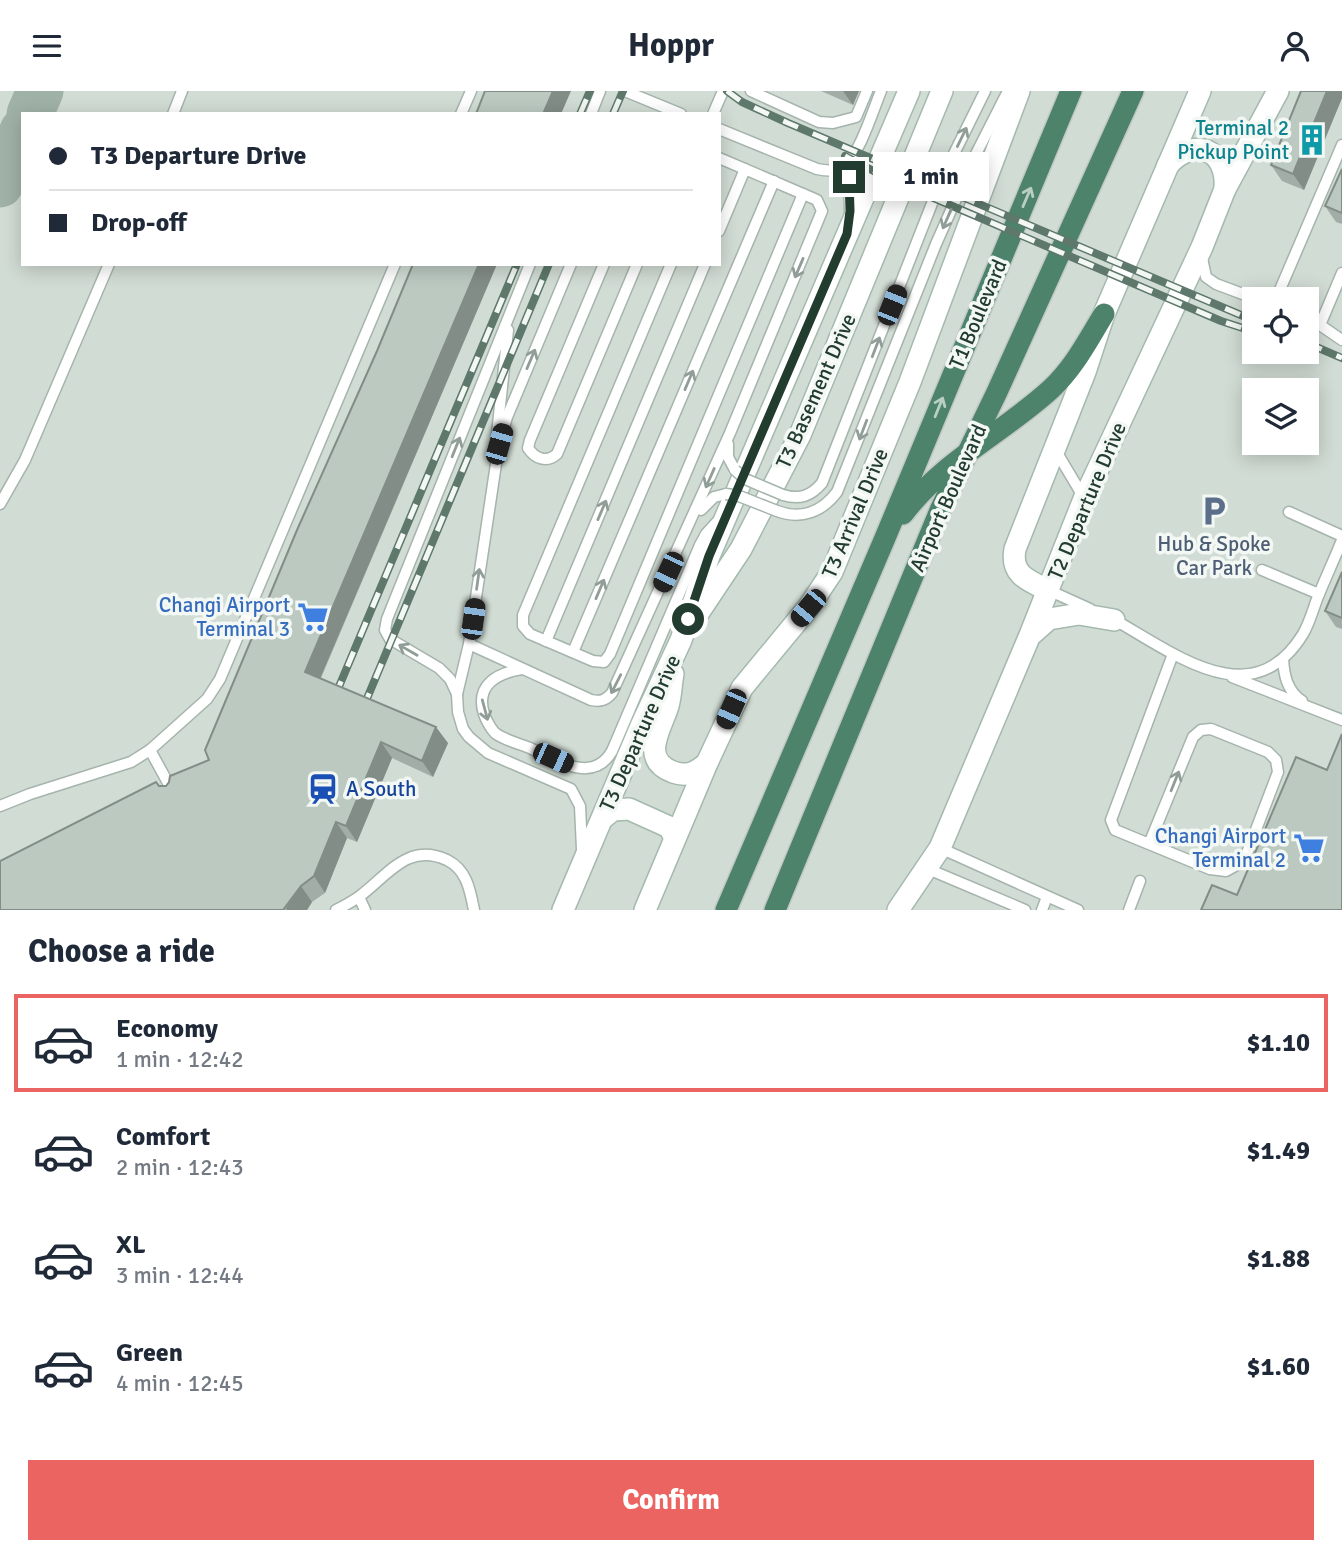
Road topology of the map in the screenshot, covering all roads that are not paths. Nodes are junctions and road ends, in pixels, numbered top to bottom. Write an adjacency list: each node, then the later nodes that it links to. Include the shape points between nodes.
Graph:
1 (182, 91): 20 (lane)
2 (471, 91): 21 (lane)
3 (600, 91): 22 (lane)
4 (625, 91): 19 (lane)
5 (723, 91): 24 (lane)
6 (751, 91): 7 (lane, via 819,122 833,123 856,117)
7 (867, 91)
8 (881, 91): 28 (lane)
9 (909, 91): 36 (main road, T3 Departure Drive)
10 (942, 91): 70 (main road, T3 Basement Drive, via 800,435 741,549)
11 (985, 91): 53 (lane, one-way to 11, bridge, via 728,457 745,479 799,498 822,483 942,178)
12 (1008, 91): 57 (lane, one-way to 57, bridge, via 936,244 837,492 806,515 777,511 739,496)
13 (1019, 91): 80 (main road, T3 Arrival Drive, via 910,382 832,572 742,688)
14 (1072, 91): 61 (highway, T1 Boulevard, one-way to 14)
15 (1133, 91): 98 (highway, Airport Boulevard, via 941,508)
16 (1200, 91): 30 (main road)
17 (1262, 91): 26 (main road)
18 (1278, 91): 26 (main road, T2 Departure Drive)
19 (642, 94): 23 (lane)
20 (174, 112)
21 (462, 112)
22 (592, 112)
23 (677, 112)
24 (714, 112)
25 (721, 130): 28 (lane, via 817,169 838,169)
26 (1248, 145): 33 (main road, T2 Departure Drive)
27 (1342, 145): 47 (lane)
28 (854, 155): 36 (lane)
29 (721, 159): 31 (lane)
30 (1167, 167): 33 (main road, via 1186,151 1209,151 1223,166); 49 (main road)
31 (745, 169): 32 (lane); 35 (lane)
32 (774, 181): 34 (lane); 71 (lane, one-way to 32)
33 (1225, 189): 37 (main road, T2 Departure Drive)
34 (803, 194): 53 (lane, one-way to 53, via 817,200 822,211); 71 (lane, via 610,654 604,661 593,661)
35 (721, 226)
36 (847, 234): 57 (main road, T3 Departure Drive)
37 (1202, 247): 48 (lane, via 1206,277); 56 (main road, T2 Departure Drive)
38 (108, 266): 58 (lane, via 26,460)
39 (394, 266): 79 (lane, via 220,679 207,699)
40 (529, 266): 50 (lane)
41 (570, 266): 55 (lane, one-way to 41, via 507,417)
42 (603, 266): 43 (lane, via 530,440 532,454 544,460 557,454)
43 (636, 266)
44 (670, 266): 68 (lane, via 523,615 523,626 530,634)
45 (704, 266): 68 (lane, one-way to 45)
46 (1342, 273): 51 (lane)
47 (1281, 287)
48 (1242, 294)
49 (1104, 314): 54 (main road); 61 (highway, via 1054,387 930,482)
50 (509, 318): 55 (lane); 76 (lane, one-way to 50, via 439,668 390,639 385,630)
51 (1320, 325): 52 (lane)
52 (1342, 341)
53 (730, 433): 60 (lane, one-way to 60)
54 (1055, 448): 56 (lane); 64 (main road, via 1014,557 1022,576)
55 (494, 465): 69 (lane, one-way to 55)
56 (1084, 499): 64 (main road, T2 Departure Drive)
57 (729, 500): 60 (lane, via 714,497); 70 (main road, T3 Departure Drive); 74 (lane, one-way to 57, via 494,677 481,696 485,718 495,733 573,767 602,765 700,545)
58 (0, 504)
59 (1289, 512): 62 (lane)
60 (691, 523): 74 (lane, one-way to 74, via 607,699 592,700)
61 (885, 538): 97 (highway, Airport Boulevard)
62 (1342, 538): 65 (lane)
63 (1262, 569): 65 (lane)
64 (1048, 590): 66 (lane); 67 (main road, T2 Departure Drive)
65 (1319, 594): 73 (lane, via 1304,633)
66 (1114, 620): 67 (main road, via 1079,614 1049,619); 72 (lane)
67 (1030, 635): 86 (main road, T2 Departure Drive)
68 (546, 641): 71 (lane)
69 (469, 644): 74 (lane); 76 (lane)
70 (678, 645): 80 (main road, via 669,704 653,750 661,765 678,774 695,773); 83 (main road, T3 Departure Drive)
71 (573, 652)
72 (1173, 654): 75 (lane); 85 (lane, via 1111,820 1115,830)
73 (1283, 659): 75 (lane, via 1271,669 1250,675); 77 (lane, via 1284,675 1294,696)
74 (523, 669)
75 (1225, 674): 77 (lane)
76 (457, 694): 87 (lane, via 458,712 469,737 488,753 562,784 577,797)
77 (1313, 709): 78 (lane)
78 (1342, 720)
79 (150, 750): 81 (lane); 82 (lane, via 131,762)
80 (707, 764): 84 (main road, T3 Arrival Drive)
81 (174, 795)
82 (0, 806)
83 (603, 818): 84 (main road, via 614,810 629,809 669,827); 87 (main road, T3 Departure Drive)
84 (675, 838): 96 (main road, T3 Arrival Drive)
85 (1149, 844): 85 (lane, one-way to 85, via 1193,737 1201,730 1212,729 1268,752 1276,760 1278,772 1244,861 1237,867 1210,869)
86 (940, 848): 88 (main road, T2 Departure Drive); 91 (lane)
87 (582, 866): 95 (main road, T3 Departure Drive)
88 (928, 869): 99 (main road, T2 Departure Drive); 100 (lane)
89 (1140, 881): 103 (lane)
90 (359, 897): 92 (lane); 93 (lane); 94 (lane, via 412,856 437,856 466,876)
91 (1047, 897): 101 (lane); 102 (lane)
92 (337, 910)
93 (365, 910)
94 (474, 910)
95 (563, 910)
96 (645, 910)
97 (726, 910)
98 (775, 910)
99 (898, 910)
100 (1026, 910)
101 (1042, 910)
102 (1078, 910)
103 (1129, 910)

